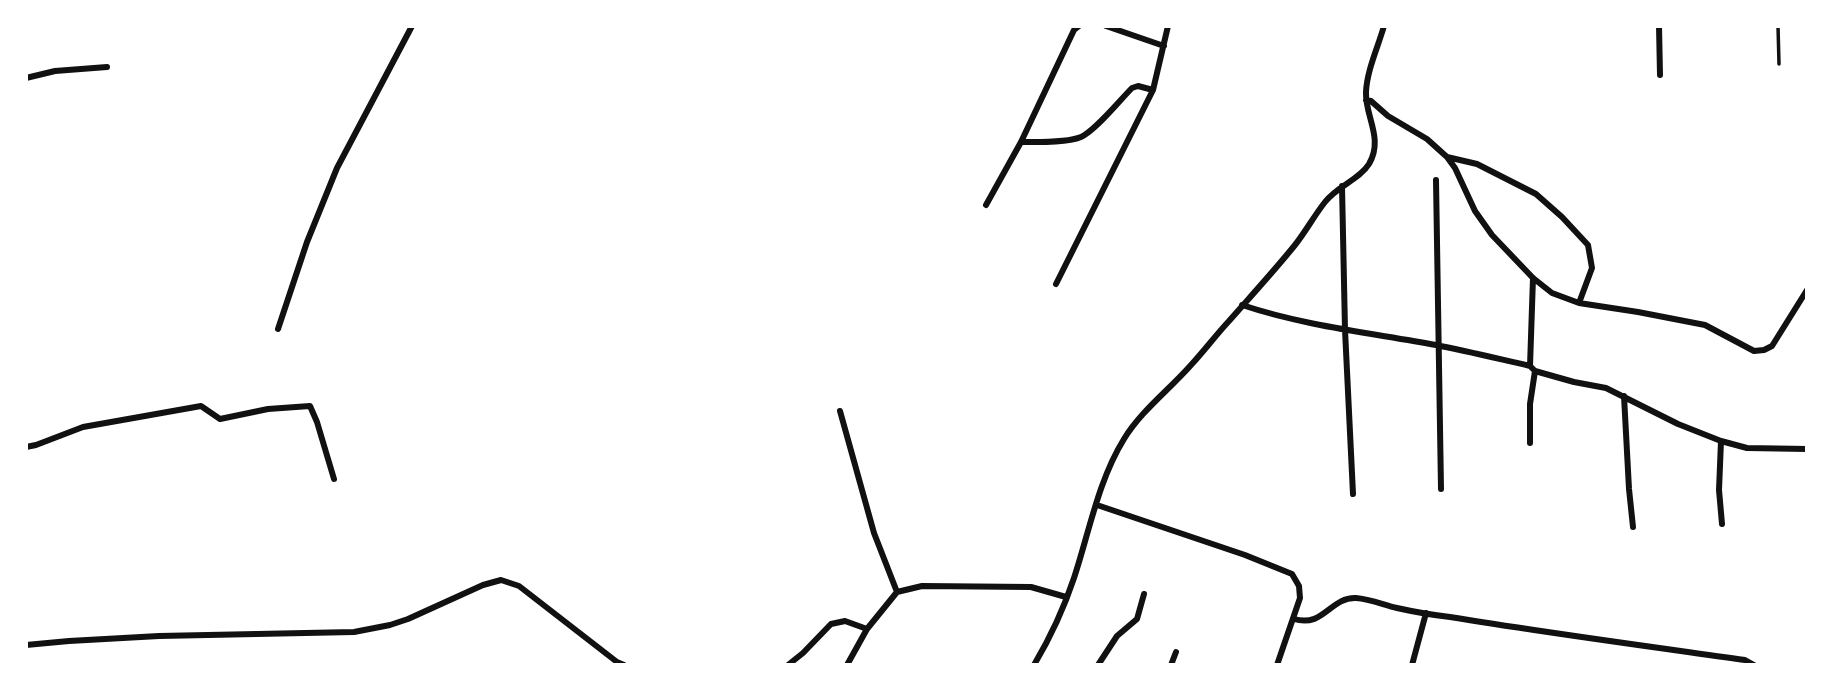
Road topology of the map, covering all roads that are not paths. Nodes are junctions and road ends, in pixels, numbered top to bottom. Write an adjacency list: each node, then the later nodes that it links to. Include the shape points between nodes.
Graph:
1 (412, 26): 25 (street, via 337,168)
2 (1079, 26): 15 (street)
3 (1105, 26): 8 (street)
4 (1168, 26): 8 (street)
5 (1384, 26): 14 (street)
6 (1659, 26): 11 (street)
7 (1778, 26): 9 (lane)
8 (1164, 46): 13 (street)
9 (1779, 64)
10 (107, 67): 12 (street)
11 (1660, 75)
12 (26, 78)
13 (1153, 90): 15 (street, via 1132,88 1081,137); 21 (street)
14 (1366, 100): 16 (street); 18 (street, via 1375,140 1373,155 1364,171)
15 (1021, 142): 19 (street)
16 (1447, 157): 20 (street, via 1483,224); 23 (street, via 1477,164 1536,194 1588,245 1592,268)
17 (1436, 180): 27 (street)
18 (1342, 186): 24 (street, via 1326,199 1296,244); 26 (street)
19 (986, 205)
20 (1533, 278): 23 (street, via 1552,293); 28 (street)
21 (1056, 284)
22 (1807, 290): 23 (street, via 1774,342 1759,351 1705,325)
23 (1579, 303)
24 (1242, 305): 26 (street); 38 (street, via 1128,433)
25 (278, 329)
26 (1345, 330): 27 (street); 37 (street)
27 (1439, 345): 28 (street); 36 (street)
28 (1533, 369): 29 (street); 32 (street)
29 (1624, 396): 31 (street); 40 (street)
30 (840, 411): 41 (street, via 874,533)
31 (1721, 441): 34 (street, via 1747,447); 39 (street)
32 (1530, 443)
33 (26, 447): 35 (street, via 83,427 201,406 220,419 310,406)
34 (1807, 449)
35 (334, 479)
36 (1441, 489)
37 (1353, 494)
38 (1097, 505): 43 (street); 45 (street, via 1292,574 1300,592)
39 (1721, 524)
40 (1633, 527)
41 (897, 592): 43 (street, via 922,586 1031,587); 46 (street)
42 (1144, 594): 53 (street, via 1137,619 1117,636)
43 (1066, 597): 52 (street)
44 (1426, 613): 45 (street, via 1350,598 1318,618); 56 (street); 57 (street, via 1745,660)
45 (1294, 619): 55 (street)
46 (867, 629): 50 (street, via 845,621 831,624); 51 (street)
47 (26, 645): 49 (street, via 159,636 354,632 408,619 500,580 519,586)
48 (1176, 652): 54 (street)
49 (619, 664)
50 (788, 665)
51 (847, 665)
52 (1034, 665)
53 (1098, 665)
54 (1171, 665)
55 (1277, 665)
56 (1412, 665)
57 (1754, 665)

